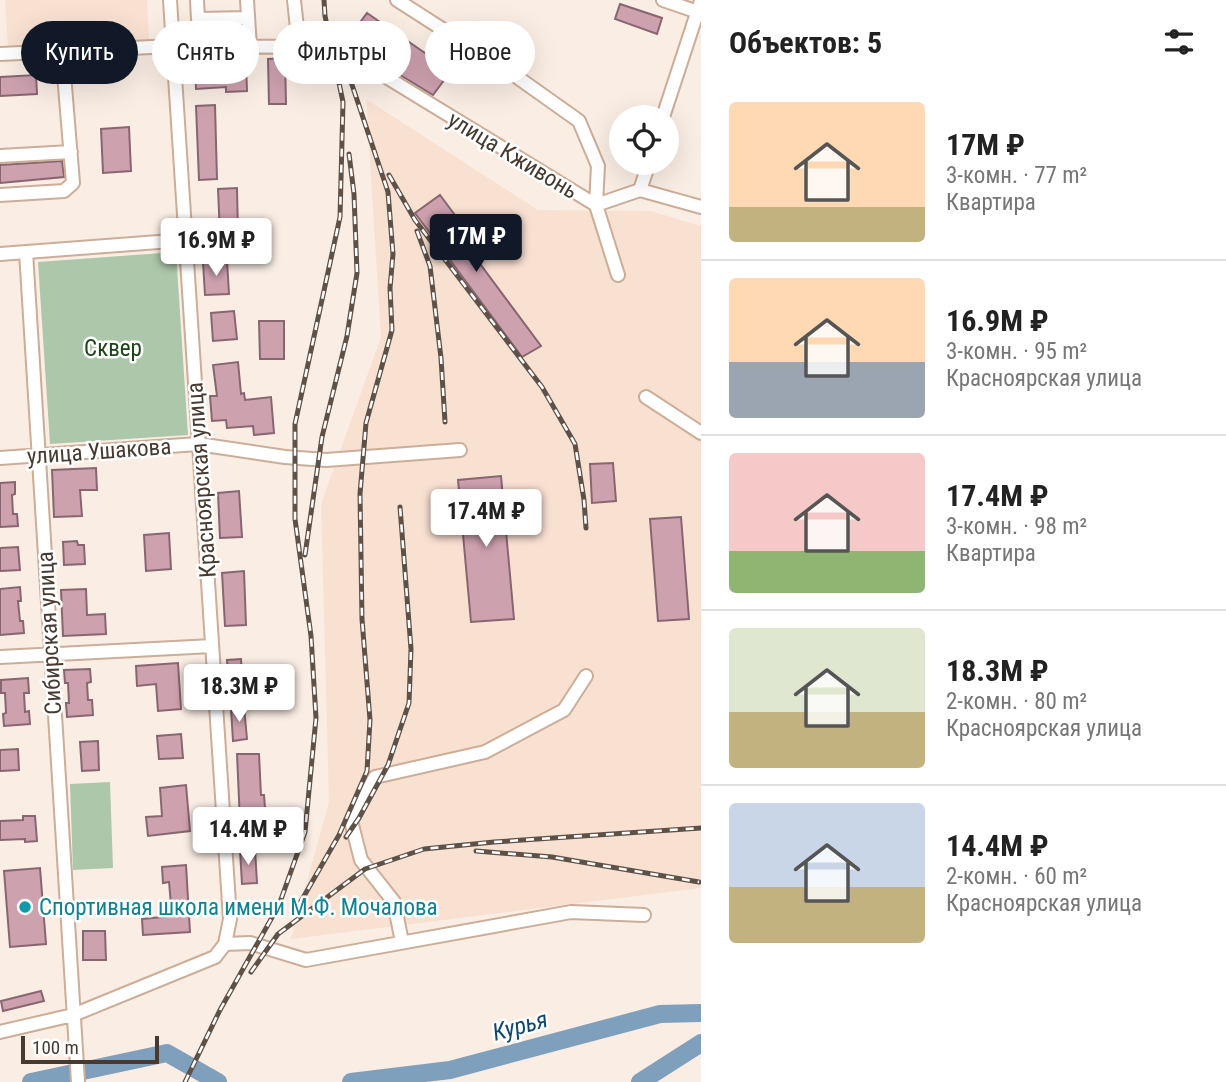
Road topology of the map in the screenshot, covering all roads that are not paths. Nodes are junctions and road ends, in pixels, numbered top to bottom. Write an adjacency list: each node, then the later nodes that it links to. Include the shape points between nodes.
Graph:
1 (170, 0): 9 (street, Красноярская улица)
2 (197, 0): 8 (street, via 198,19)
3 (247, 0): 8 (street)
4 (294, 0): 11 (street)
5 (397, 0): 23 (street, via 579,121 598,166)
6 (663, 0): 7 (street)
7 (700, 8): 17 (street)
8 (248, 18): 10 (street)
9 (172, 21)
10 (248, 21)
11 (296, 21)
12 (21, 53): 13 (street)
13 (0, 54)
14 (65, 84): 18 (street)
15 (176, 84): 25 (street, Красноярская улица)
16 (398, 84): 23 (street, улица Кживонь)
17 (667, 105)
18 (71, 152): 19 (street); 22 (street, via 73,183 64,191)
19 (0, 156)
20 (645, 175): 21 (street)
21 (640, 190): 23 (street, улица Кживонь); 24 (street)
22 (0, 195)
23 (596, 205): 28 (street)
24 (701, 207)
25 (185, 240): 26 (street); 31 (street, Красноярская улица)
26 (26, 252): 27 (street); 33 (street, Сибирская улица)
27 (0, 254)
28 (618, 275)
29 (646, 397): 30 (street)
30 (701, 433)
31 (198, 444): 32 (street, улица Ушакова, via 326,460); 33 (street, улица Ушакова); 35 (street, Красноярская улица)
32 (460, 450)
33 (38, 455): 34 (street, улица Ушакова); 36 (street, Сибирская улица)
34 (0, 458)
35 (212, 646): 36 (street); 41 (street, Красноярская улица, via 230,919)
36 (50, 655): 37 (street); 42 (street, Сибирская улица)
37 (0, 657)
38 (586, 676): 40 (street, via 564,710 485,752 375,777 351,821 361,860 394,902)
39 (644, 915): 40 (street, via 570,912)
40 (402, 942): 41 (street, via 306,960 250,943)
41 (225, 943): 42 (street, Красноярская улица, via 215,957)
42 (73, 1015): 43 (street); 44 (street, Сибирская улица)
43 (0, 1032)
44 (78, 1082)

